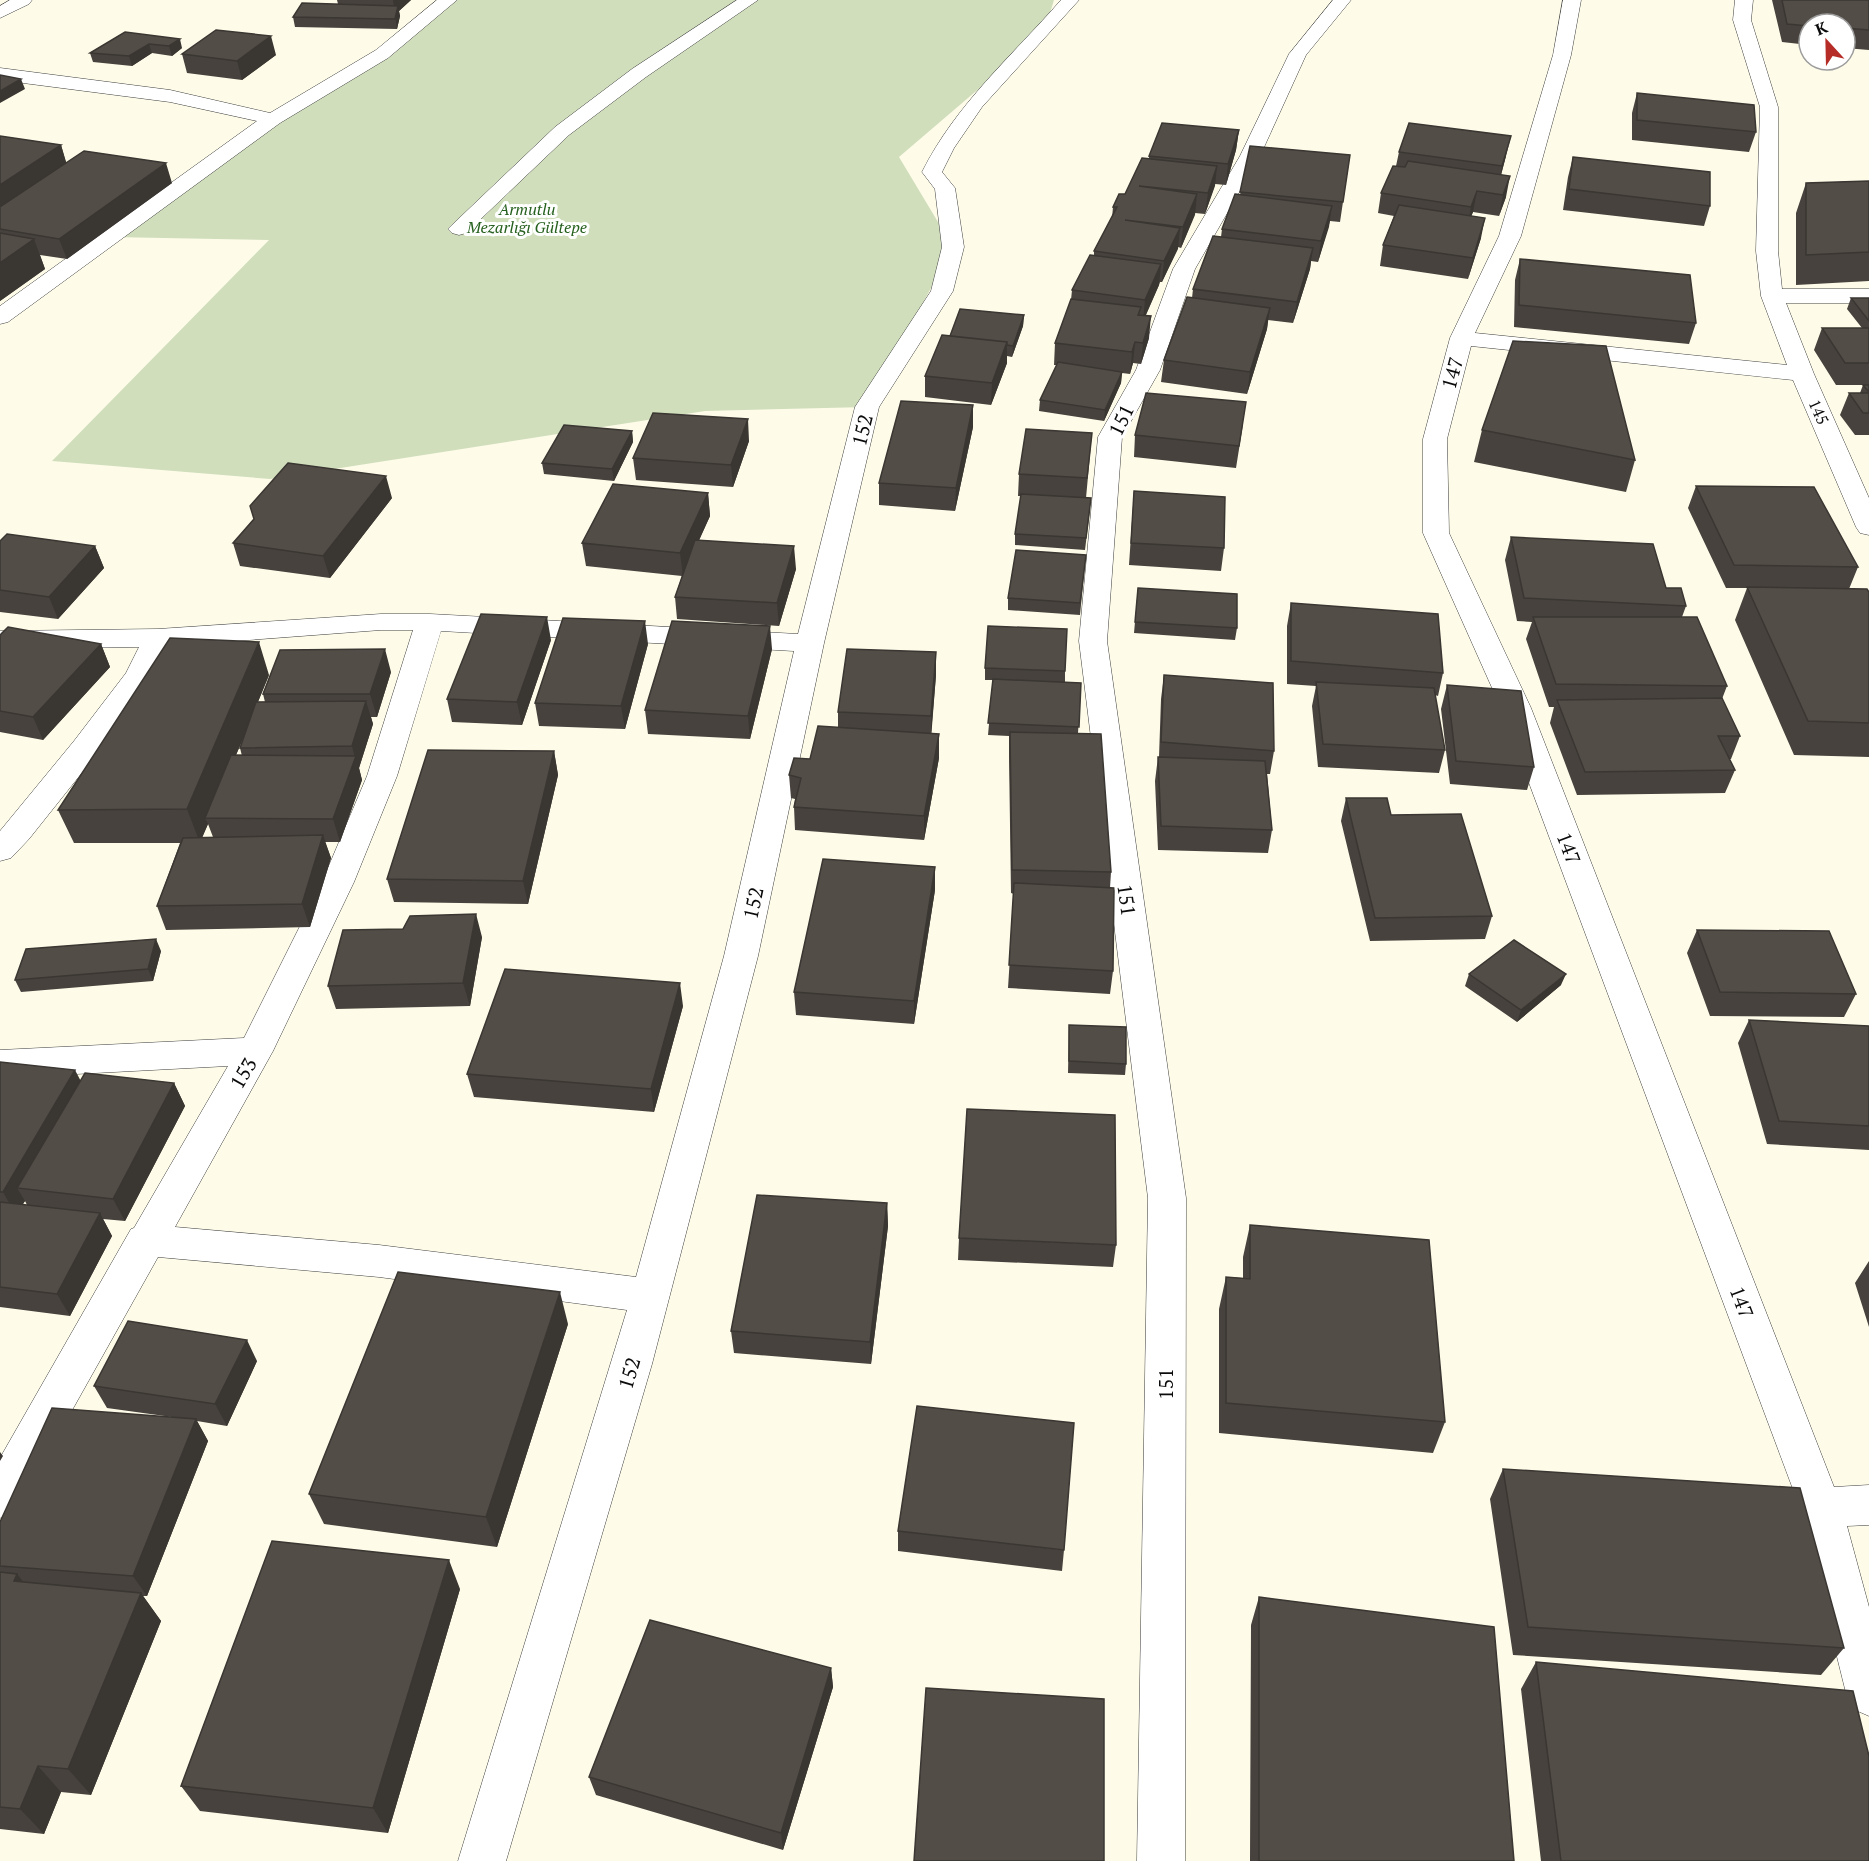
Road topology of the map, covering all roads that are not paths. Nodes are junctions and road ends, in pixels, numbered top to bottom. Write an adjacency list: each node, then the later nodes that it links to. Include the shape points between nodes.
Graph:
1 (23, 0): 8 (street)
2 (448, 0): 10 (street, via 382,54)
3 (749, 0): 11 (street, via 639,73 562,131)
4 (1071, 0): 21 (street, 152, via 964,115 942,147 932,172 945,188 953,247 942,291 867,407)
5 (1342, 0): 32 (street, 151, via 1298,54 1250,156 1184,269 1148,370 1110,437 1093,641 1167,1197)
6 (1572, 0): 15 (street, 147, via 1562,55 1509,236)
7 (1744, 0): 12 (street, 145, via 1742,20 1769,107 1767,251)
8 (0, 13)
9 (0, 74): 10 (street, via 170,96)
10 (273, 118): 14 (street)
11 (459, 229)
12 (1772, 296): 13 (street); 16 (street, 145)
13 (1869, 296)
14 (0, 317)
15 (1461, 338): 16 (street); 29 (street, 147, via 1435,439 1436,533 1515,708)
16 (1802, 374): 17 (street, 145)
17 (1869, 527)
18 (430, 622): 19 (street); 21 (street); 23 (street, 153, via 382,776 338,882)
19 (158, 638): 20 (street); 22 (street, via 140,675)
20 (0, 640)
21 (810, 643): 26 (street, 152, via 741,956)
22 (0, 850)
23 (255, 1051): 24 (street); 25 (street, 153)
24 (0, 1064)
25 (145, 1240): 26 (street, via 379,1261); 27 (street, 153)
26 (650, 1296): 31 (street, 152)
27 (0, 1498)
28 (1869, 1505): 29 (street)
29 (1821, 1508): 30 (street, 147)
30 (1869, 1693)
31 (482, 1861)
32 (1161, 1861)

